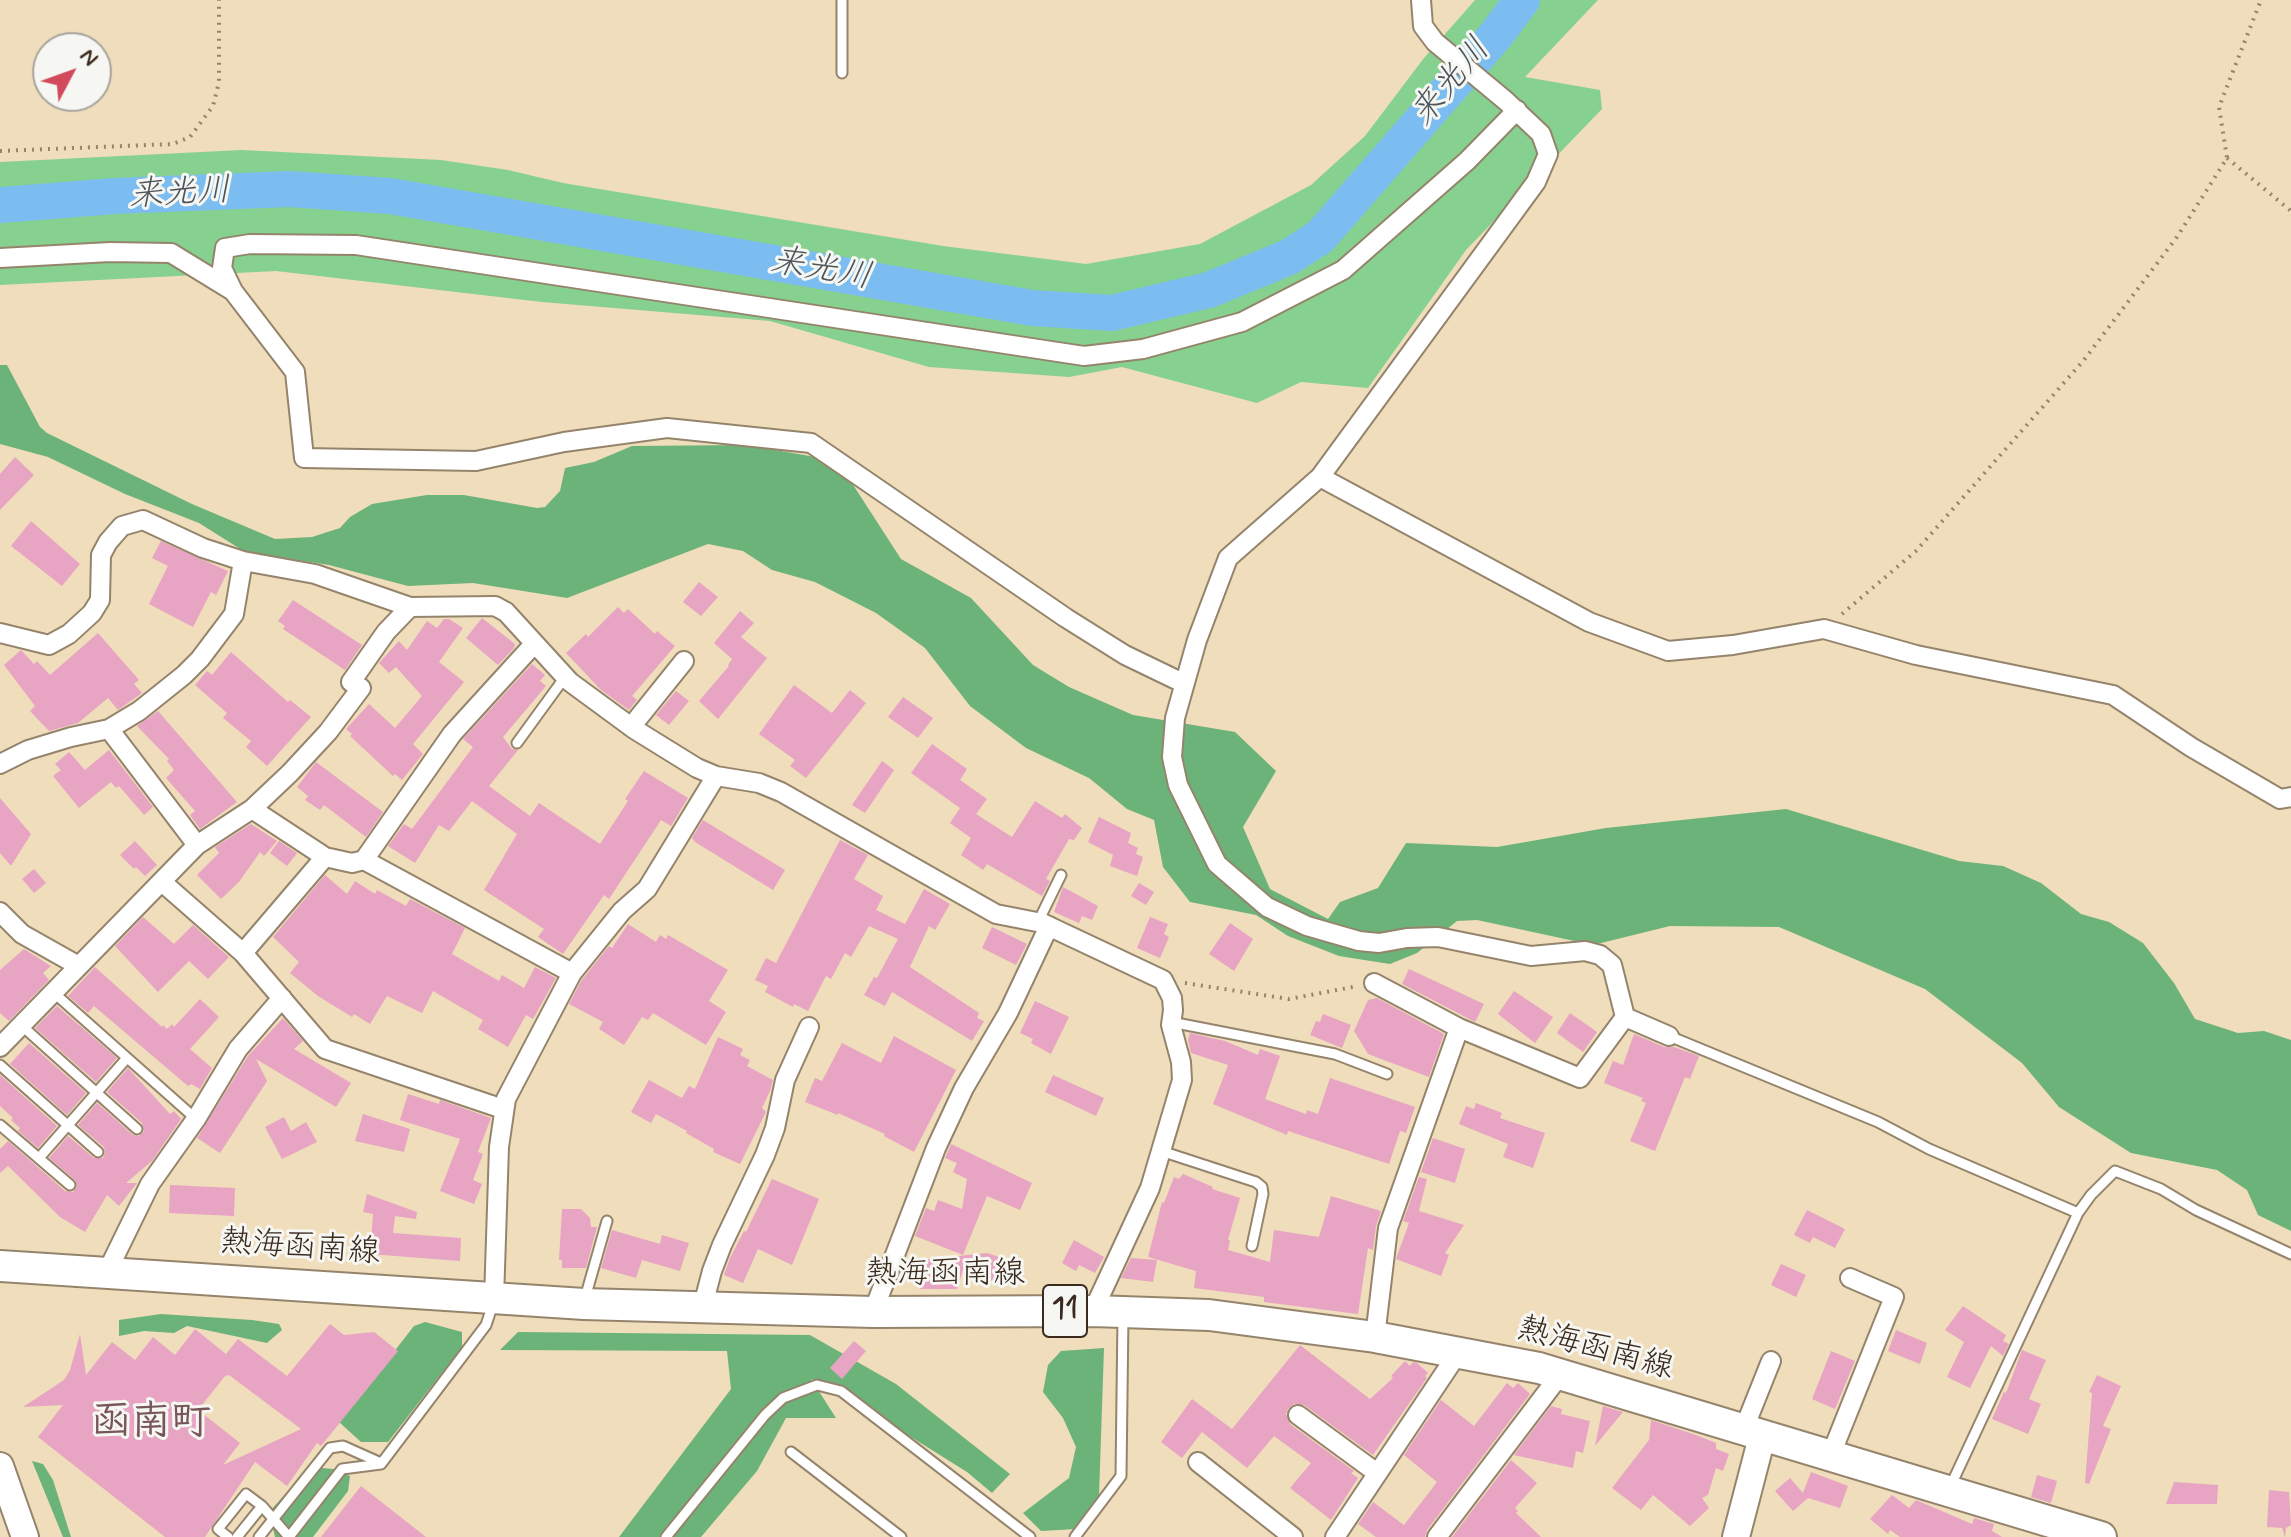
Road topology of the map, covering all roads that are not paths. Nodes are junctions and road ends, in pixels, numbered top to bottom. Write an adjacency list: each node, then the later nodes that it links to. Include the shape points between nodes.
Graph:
1 (842, 0): 3 (lane)
2 (1421, 0): 4 (street, via 1423,26 1435,42)
3 (842, 73)
4 (1512, 106): 6 (street, via 1467,161 1343,270 1242,322 1143,349 1084,356 356,245 225,248 222,268); 7 (street, via 1541,134 1548,154 1536,182)
5 (0, 258): 6 (street, via 171,253)
6 (233, 291): 14 (street, via 295,372 304,458 476,461 667,428 811,443 1066,618)
7 (1320, 477): 14 (street, via 1228,558); 20 (street, via 1589,622 1668,651 1824,629 1916,655 2113,695 2280,799)
8 (243, 561): 9 (street, via 315,574); 10 (street, via 143,520 130,523 101,555 100,600 69,634 49,645); 16 (street, via 234,614 200,659 139,711)
9 (410, 607): 11 (street, via 495,606); 21 (street, via 368,655 351,682 361,688 328,732)
10 (0, 633)
11 (534, 644): 13 (street); 24 (street, via 452,734)
12 (684, 661): 15 (street)
13 (565, 677): 15 (street); 17 (lane)
14 (1183, 683): 35 (street, via 1172,757 1178,785 1217,864 1267,907 1359,941 1438,937 1531,956 1585,951 1600,955 1612,965)
15 (631, 727): 19 (street)
16 (109, 729): 18 (street, via 28,750); 22 (street)
17 (517, 743)
18 (0, 764)
19 (716, 776): 28 (street, via 770,787 986,910); 31 (street, via 647,889)
20 (2291, 797)
21 (252, 809): 22 (street); 23 (street)
22 (197, 845): 26 (street)
23 (325, 857): 24 (street); 29 (street)
24 (364, 860): 31 (street)
25 (1061, 875): 28 (lane)
26 (162, 882): 29 (street); 30 (street)
27 (0, 912): 30 (street, via 22,934)
28 (1043, 924): 36 (street, via 1163,980 1172,998); 66 (street, via 1008,1013 936,1148)
29 (243, 953): 34 (street)
30 (77, 965): 33 (street)
31 (572, 973): 46 (street)
32 (1374, 983): 39 (street)
33 (53, 992): 37 (street); 42 (lane)
34 (282, 998): 46 (street, via 325,1049); 47 (street, via 238,1049)
35 (1625, 1017): 39 (street, via 1580,1078); 40 (street)
36 (1171, 1022): 44 (lane, via 1335,1054); 51 (street, via 1182,1080)
37 (21, 1025): 41 (street); 45 (lane)
38 (809, 1027): 64 (street, via 785,1080 765,1155 722,1245)
39 (1459, 1028): 67 (street, via 1388,1228)
40 (1669, 1036): 55 (lane, via 1878,1122)
41 (0, 1047)
42 (127, 1058): 45 (lane); 47 (lane)
43 (0, 1065): 49 (lane)
44 (1387, 1074)
45 (96, 1093): 49 (lane); 50 (lane)
46 (503, 1109): 62 (street)
47 (196, 1119): 60 (street, via 150,1184)
48 (0, 1125): 53 (lane)
49 (68, 1126): 52 (lane); 53 (lane)
50 (137, 1129)
51 (1161, 1151): 57 (lane, via 1262,1187); 65 (street)
52 (98, 1152)
53 (39, 1158): 54 (lane)
54 (70, 1185)
55 (2078, 1213): 58 (lane, via 2115,1171); 79 (lane)
56 (607, 1221): 63 (lane)
57 (1252, 1246)
58 (2291, 1254)
59 (0, 1266): 60 (main road, 熱海函南線 / 11)
60 (107, 1272): 62 (main road, 熱海函南線 / 11)
61 (1850, 1278): 74 (street, via 1894,1297)
62 (494, 1299): 63 (main road, 熱海函南線 / 11); 76 (lane, via 486,1325)
63 (584, 1304): 64 (main road, 熱海函南線 / 11)
64 (702, 1309): 66 (main road, 熱海函南線 / 11)
65 (1108, 1311): 66 (main road, 熱海函南線 / 11); 67 (main road, 熱海函南線 / 11, via 1209,1315); 91 (lane, via 1121,1476)
66 (873, 1312)
67 (1375, 1337): 68 (main road, 熱海函南線 / 11)
68 (1458, 1353): 70 (main road, 熱海函南線 / 11); 78 (street)
69 (1771, 1361): 72 (street)
70 (1560, 1375): 72 (main road, 熱海函南線 / 11); 82 (street)
71 (1298, 1415): 78 (street)
72 (1753, 1434): 74 (main road, 熱海函南線 / 11); 94 (street)
73 (791, 1452): 90 (lane)
74 (1830, 1457): 79 (main road, 熱海函南線 / 11)
75 (1198, 1462): 92 (street)
76 (381, 1464): 81 (lane, via 343,1446 330,1448); 88 (lane, via 342,1469)
77 (0, 1466): 83 (street)
78 (1377, 1473): 93 (street)
79 (1948, 1492): 95 (main road, 熱海函南線 / 11)
80 (262, 1506): 81 (lane); 85 (lane, via 246,1494 218,1529); 86 (lane)
81 (274, 1518): 87 (lane); 88 (lane)
82 (1443, 1535)
83 (22, 1536)
84 (1026, 1536): 89 (lane, via 841,1391 817,1385 783,1398 765,1415)
85 (228, 1537)
86 (237, 1537)
87 (259, 1537)
88 (289, 1537)
89 (666, 1537)
90 (901, 1537)
91 (1075, 1537)
92 (1293, 1537)
93 (1335, 1537)
94 (1736, 1537)
95 (2101, 1537)

